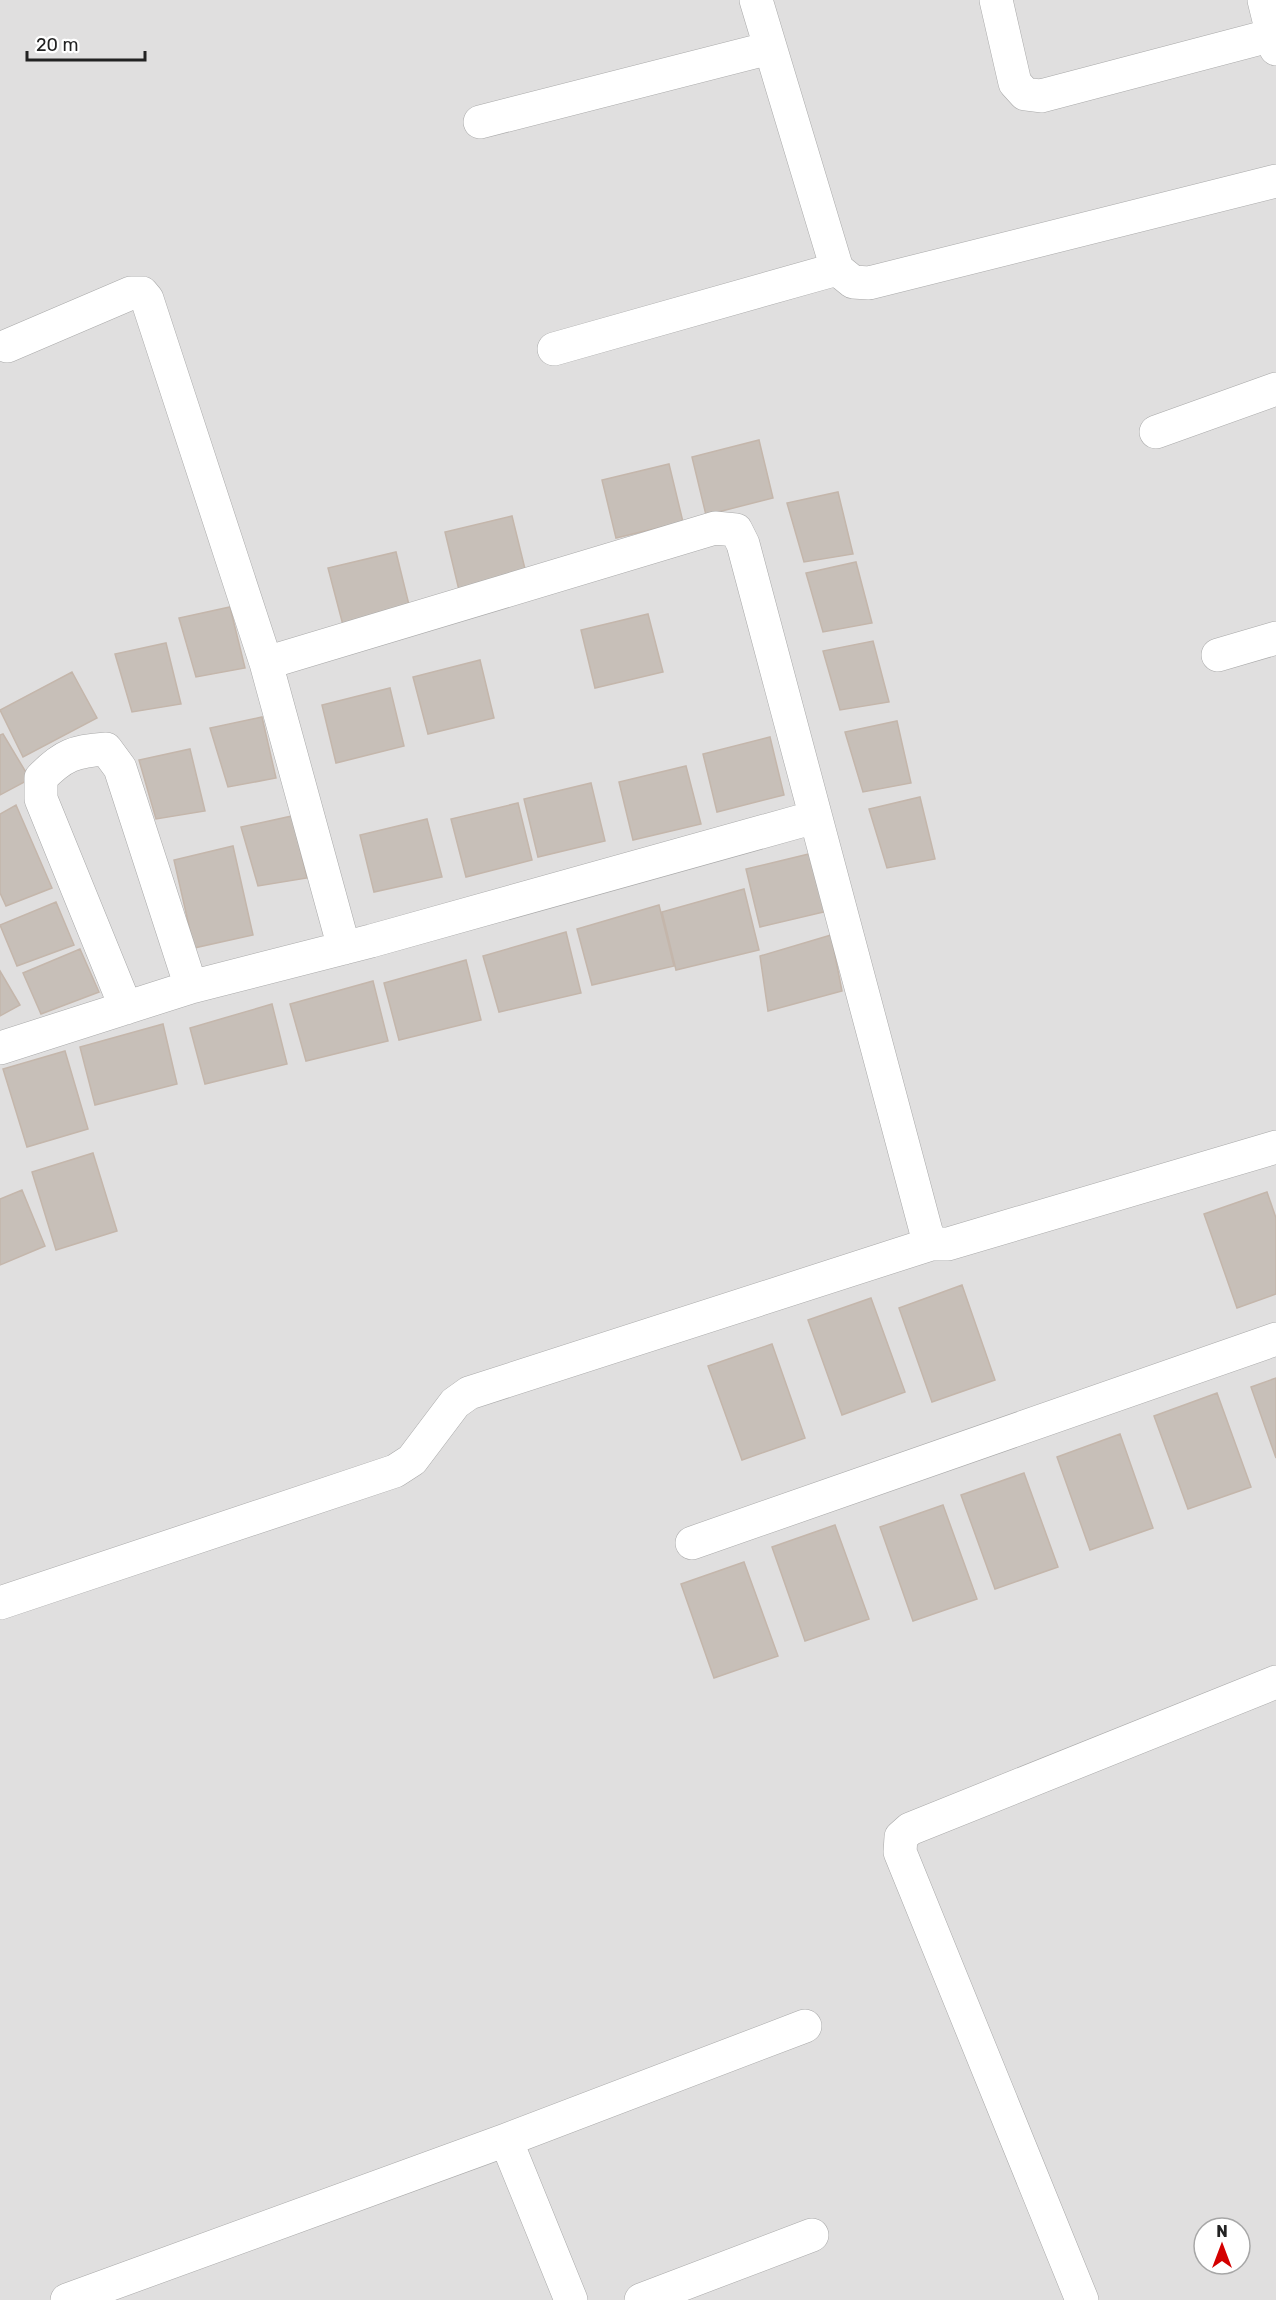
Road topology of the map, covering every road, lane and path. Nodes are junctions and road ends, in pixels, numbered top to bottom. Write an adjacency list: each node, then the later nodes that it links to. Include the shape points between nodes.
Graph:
1 (756, 0): 5 (street)
2 (996, 0): 4 (street, via 1015,83 1025,94 1041,96)
3 (1264, 0): 4 (street)
4 (1274, 42)
5 (770, 48): 6 (street); 8 (street)
6 (480, 122)
7 (1276, 181): 8 (street, via 869,283 853,282)
8 (837, 269): 10 (street)
9 (7, 346): 15 (street, via 131,293 142,293 147,299)
10 (554, 349)
11 (1276, 388): 12 (street)
12 (1156, 432)
13 (1276, 638): 14 (street)
14 (1218, 655)
15 (266, 663): 16 (street, via 716,528 736,530 743,544); 17 (street)
16 (815, 817): 17 (street); 22 (street)
17 (344, 948): 18 (street)
18 (191, 987): 19 (street); 19 (street, via 120,768 106,749 78,751 41,778 41,800)
19 (126, 1008): 20 (street)
20 (0, 1048)
21 (1276, 1147): 22 (street, via 948,1244)
22 (931, 1244): 25 (street, via 469,1394 455,1403 412,1460 395,1471)
23 (1276, 1338): 24 (street)
24 (692, 1543)
25 (0, 1603)
26 (1276, 1682): 33 (street, via 910,1829 901,1837 900,1852)
27 (805, 2026): 28 (street)
28 (506, 2140): 30 (street); 31 (street)
29 (812, 2235): 32 (street)
30 (67, 2300)
31 (571, 2300)
32 (641, 2300)
33 (1082, 2300)

